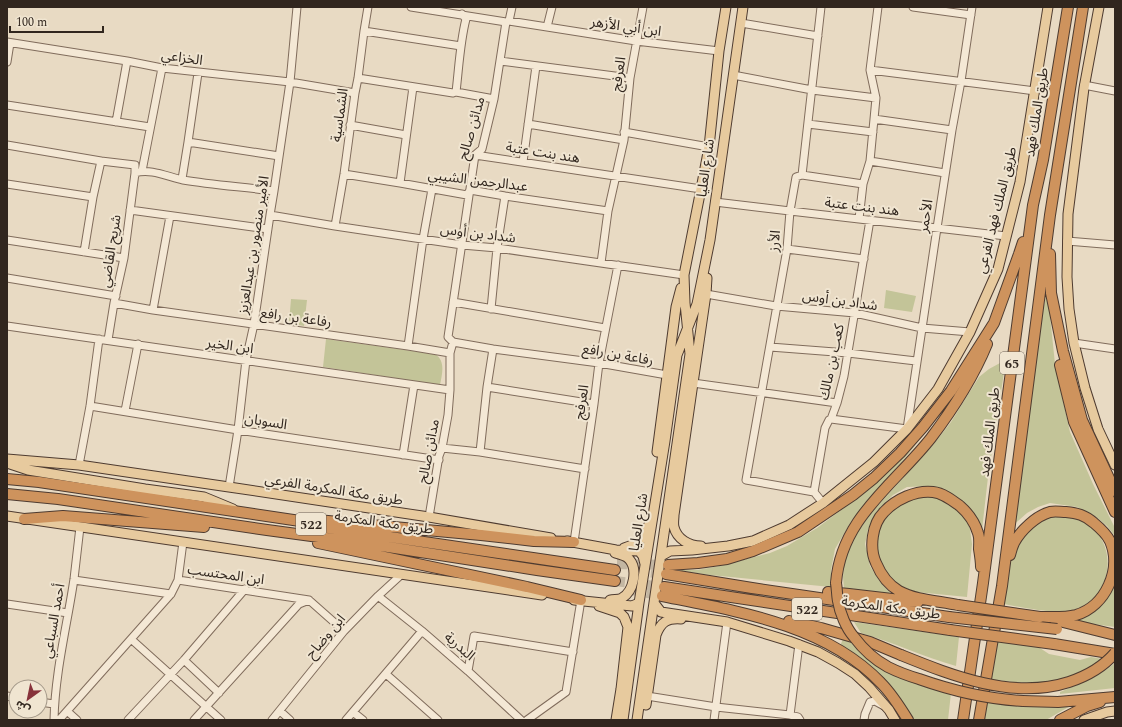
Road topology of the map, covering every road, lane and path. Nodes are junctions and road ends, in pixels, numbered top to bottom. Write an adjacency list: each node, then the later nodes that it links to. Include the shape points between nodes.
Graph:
1 (297, 7): 39 (street, الأمير منصور بن عبدالعزيز)
2 (368, 7): 22 (street, الشماسية)
3 (412, 7): 17 (street, ابن أبي الأزهر)
4 (512, 7): 19 (street, مدائن صالح)
5 (552, 7): 21 (street)
6 (642, 7): 24 (street, العرفج)
7 (726, 7): 27 (main road, شارع العليا)
8 (743, 7): 20 (main road, شارع العليا)
9 (821, 7): 23 (street, الأرز)
10 (878, 7): 33 (street)
11 (913, 7): 18 (street)
12 (972, 7): 18 (street, الأحمر)
13 (1048, 7): 43 (main road, طريق الملك فهد الفرعي)
14 (1068, 7): 84 (highway, طريق الملك فهد / 65, via 1043,160)
15 (1083, 7): 89 (highway, 65)
16 (1099, 7): 40 (main road)
17 (462, 14): 19 (street, ابن أبي الأزهر); 26 (street, via 466,19)
18 (971, 15): 38 (street, الأحمر)
19 (507, 21): 21 (street, ابن أبي الأزهر); 29 (street, مدائن صالح)
20 (741, 23): 23 (street); 35 (main road, شارع العليا)
21 (547, 27): 24 (street, ابن أبي الأزهر)
22 (364, 31): 26 (street); 36 (street, الشماسية)
23 (818, 36): 42 (street, الأرز)
24 (636, 41): 27 (street, ابن أبي الأزهر); 37 (street, العرفج)
25 (8, 43): 28 (street, الخزاعي); 30 (street)
26 (461, 46): 45 (street)
27 (719, 51): 62 (main road, شارع العليا)
28 (127, 61): 32 (street, الخزاعي); 51 (street)
29 (500, 61): 31 (street); 48 (street, مدائن صالح)
30 (7, 62)
31 (536, 66): 37 (street); 52 (street)
32 (162, 68): 34 (street, الخزاعي); 55 (street, شريح القاضي)
33 (870, 70): 38 (street); 47 (street)
34 (198, 72): 39 (street, الخزاعي); 60 (street)
35 (733, 75): 42 (street); 83 (main road, شارع العليا)
36 (358, 78): 41 (street); 46 (street, الشماسية)
37 (630, 78): 59 (street, العرفج)
38 (961, 81): 43 (street); 56 (street, الأحمر)
39 (290, 82): 46 (street, الخزاعي); 64 (street, الأمير منصور بن عبدالعزيز)
40 (1084, 85): 44 (street); 100 (main road)
41 (413, 87): 45 (street); 58 (street)
42 (812, 90): 47 (street); 53 (street, الأرز)
43 (1035, 91): 96 (main road, طريق الملك فهد الفرعي, via 1020,182)
44 (1115, 91)
45 (456, 92): 48 (street)
46 (355, 93): 54 (street, الشماسية)
47 (876, 98): 50 (street)
48 (494, 99): 63 (street, مدائن صالح, via 482,149)
49 (7, 105): 51 (street)
50 (874, 119): 56 (street); 57 (street)
51 (116, 122): 55 (street)
52 (528, 124): 59 (street); 67 (street)
53 (808, 124): 57 (street); 71 (street, الأرز)
54 (350, 125): 58 (street); 69 (street, الشماسية)
55 (150, 127): 68 (street, شريح القاضي)
56 (952, 130): 70 (street, الأحمر)
57 (873, 132): 66 (street)
58 (406, 135): 74 (street)
59 (624, 136): 62 (street); 72 (street, العرفج)
60 (188, 142): 64 (street); 73 (street)
61 (7, 145): 65 (street)
62 (709, 147): 78 (main road, شارع العليا)
63 (475, 155): 67 (street, هند بنت عتبة); 79 (street, مدائن صالح)
64 (279, 156): 80 (street, الأمير منصور بن عبدالعزيز)
65 (101, 161): 68 (street, شريح القاضي, via 135,165); 82 (street)
66 (870, 161): 70 (street); 76 (street)
67 (523, 162): 72 (street, هند بنت عتبة)
68 (139, 172): 73 (street); 85 (street, شريح القاضي)
69 (344, 174): 74 (street, عبدالرحمن الشيبي); 93 (street, الشماسية)
70 (945, 174): 94 (street, الأحمر)
71 (802, 175): 76 (street); 87 (street, الأرز, via 796,176)
72 (616, 176): 78 (street, هند بنت عتبة); 86 (street, العرفج)
73 (182, 180): 80 (street)
74 (400, 183): 77 (street, عبدالرحمن الشيبي)
75 (7, 184): 82 (street)
76 (863, 184): 91 (street)
77 (432, 189): 79 (street, عبدالرحمن الشيبي, via 467,195); 97 (street)
78 (701, 189): 110 (main road, شارع العليا)
79 (470, 190): 81 (street, عبدالرحمن الشيبي); 101 (street, مدائن صالح)
80 (274, 191): 88 (street, الأمير منصور بن عبدالعزيز)
81 (505, 196): 86 (street, عبدالرحمن الشيبي); 103 (street)
82 (93, 197): 105 (street)
83 (714, 202): 87 (street, هند بنت عتبة); 99 (main road, شارع العليا)
84 (1033, 205): 120 (highway, via 1019,254); 189 (highway, طريق الملك فهد / 65)
85 (130, 210): 90 (street); 106 (street, شريح القاضي)
86 (608, 210): 108 (street, العرفج)
87 (790, 211): 91 (street, هند بنت عتبة); 104 (street, الأرز)
88 (270, 215): 93 (street, شداد بن أوس); 95 (street, الأمير منصور بن عبدالعزيز)
89 (1050, 215): 114 (highway); 191 (highway, 65)
90 (170, 216): 95 (street); 118 (street)
91 (859, 218): 92 (street, هند بنت عتبة)
92 (870, 220): 94 (street, هند بنت عتبة); 107 (street, كعب بن مالك)
93 (335, 226): 97 (street, شداد بن أوس)
94 (936, 228): 96 (street, هند بنت عتبة); 124 (street, الأحمر)
95 (268, 230): 121 (street, الأمير منصور بن عبدالعزيز)
96 (1006, 236): 126 (main road, طريق الملك فهد الفرعي, via 998,269)
97 (423, 238): 101 (street, شداد بن أوس); 132 (street)
98 (7, 240): 105 (street)
99 (710, 240): 112 (main road); 125 (main road, شارع العليا, via 697,304)
100 (1067, 241): 102 (street); 130 (main road, via 1069,309)
101 (462, 245): 103 (street, شداد بن أوس); 115 (street, مدائن صالح)
102 (1115, 245)
103 (497, 248): 108 (street, شداد بن أوس); 117 (street)
104 (787, 249): 107 (street); 116 (street, الأرز)
105 (84, 252): 106 (street)
106 (124, 258): 113 (street, شريح القاضي)
107 (864, 259): 119 (street, كعب بن مالك)
108 (601, 263): 109 (street, شداد بن أوس)
109 (618, 265): 110 (street, شداد بن أوس); 123 (street, العرفج)
110 (684, 275): 125 (main road, شارع العليا); 141 (main road, via 676,307)
111 (7, 278): 113 (street, رفاعة بن رافع)
112 (706, 294): 116 (street, شداد بن أوس); 142 (main road)
113 (115, 299): 118 (street, رفاعة بن رافع); 128 (street, شريح القاضي)
114 (1052, 301): 167 (highway, via 1082,420); 171 (highway, via 1061,368 1074,422)
115 (453, 302): 117 (street); 129 (street, مدائن صالح)
116 (776, 306): 119 (street, شداد بن أوس); 133 (street, الأرز)
117 (491, 309): 123 (street)
118 (153, 310): 121 (street, رفاعة بن رافع)
119 (855, 313): 124 (street, شداد بن أوس); 137 (street, كعب بن مالك)
120 (994, 323): 192 (highway, طريق مكة المكرمة / 522, via 951,391 923,427 900,453 853,495 798,532 753,551 727,559 667,570); 220 (highway, bridge, via 981,358 954,407 931,438 856,523 837,569 838,601 844,621 853,636 877,660 904,674 943,687 994,698 1023,701 1058,702)
121 (254, 324): 132 (street, رفاعة بن رافع); 138 (street, الأمير منصور بن عبدالعزيز)
122 (7, 326): 127 (street, ابن الخير)
123 (605, 328): 140 (street, العرفج)
124 (922, 328): 126 (street, شداد بن أوس); 139 (street, الأحمر)
125 (687, 330): 183 (main road, شارع العليا, via 690,354); 185 (main road, شارع العليا, via 677,355)
126 (970, 332): 152 (main road, طريق الملك فهد الفرعي, via 938,389)
127 (99, 338): 128 (street, ابن الخير); 149 (street)
128 (108, 340): 131 (street, ابن الخير)
129 (451, 340): 134 (street, رفاعة بن رافع); 136 (street, مدائن صالح)
130 (1074, 343): 135 (street); 161 (main road, via 1098,429)
131 (138, 344): 138 (street, ابن الخير); 150 (street)
132 (408, 346): 136 (street, رفاعة بن رافع)
133 (770, 348): 137 (street); 146 (street, الأرز)
134 (494, 349): 140 (street, رفاعة بن رافع); 144 (street)
135 (1115, 349)
136 (450, 353): 145 (street, مدائن صالح)
137 (848, 353): 139 (street); 147 (street, كعب بن مالك)
138 (246, 360): 143 (street, ابن الخير); 153 (street, الأمير منصور بن عبدالعزيز)
139 (916, 361): 152 (street, الأحمر)
140 (599, 363): 141 (street, رفاعة بن رافع); 148 (street, العرفج)
141 (667, 375): 182 (main road, via 647,531 634,545)
142 (694, 384): 146 (street); 181 (main road, via 674,526 677,535 692,546)
143 (414, 385): 145 (street, ابن الخير); 156 (street)
144 (487, 387): 148 (street); 155 (street)
145 (450, 390): 154 (street, مدائن صالح)
146 (761, 392): 147 (street); 168 (street, الأرز, via 746,480)
147 (837, 403): 151 (street, كعب بن مالك)
148 (594, 404): 163 (street, العرفج)
149 (90, 406): 150 (street, السوبان); 160 (street)
150 (125, 411): 153 (street, السوبان)
151 (831, 419): 152 (street); 168 (street, كعب بن مالك, via 824,428)
152 (907, 429): 170 (main road, طريق الملك فهد الفرعي, via 874,462)
153 (238, 430): 156 (street, السوبان); 166 (street, الأمير منصور بن عبدالعزيز)
154 (442, 448): 155 (street); 158 (street, مدائن صالح)
155 (480, 452): 163 (street)
156 (402, 455): 158 (street, السوبان)
157 (7, 459): 160 (main road, طريق مكة المكرمة الفرعي)
158 (439, 460): 174 (street, مدائن صالح)
159 (7, 463): 164 (main road)
160 (79, 465): 166 (main road, طريق مكة المكرمة الفرعي)
161 (1115, 465)
162 (7, 467): 164 (main road)
163 (585, 469): 180 (street, العرفج)
164 (28, 470): 172 (main road, via 204,498)
165 (7, 479): 172 (highway, طريق مكة المكرمة / 522)
166 (229, 487): 174 (main road, طريق مكة المكرمة الفرعي)
167 (1115, 491)
168 (814, 492): 170 (street)
169 (7, 494): 178 (highway, طريق مكة المكرمة / 522, via 58,499)
170 (823, 503): 181 (main road, via 789,525 752,541)
171 (1115, 512)
172 (244, 513): 176 (highway, طريق مكة المكرمة / 522)
173 (7, 516): 175 (main road)
174 (429, 517): 180 (main road, طريق مكة المكرمة الفرعي)
175 (24, 518): 177 (main road); 178 (highway, via 63,516)
176 (300, 520): 180 (highway, via 334,521 534,541); 184 (highway, طريق مكة المكرمة / 522, via 315,526 541,559)
177 (80, 527): 179 (main road); 187 (street, أحمد السباعي)
178 (267, 530): 190 (highway, طريق مكة المكرمة / 522); 197 (highway)
179 (183, 542): 186 (main road); 188 (street)
180 (574, 542): 182 (main road, طريق مكة المكرمة الفرعي); 197 (main road, via 628,558 634,566 631,589 621,599)
181 (728, 546): 183 (main road, via 670,551)
182 (616, 550): 185 (main road, طريق مكة المكرمة الفرعي, via 639,551)
183 (661, 556): 198 (main road, شارع العليا)
184 (616, 567)
185 (645, 567): 200 (main road, شارع العليا)
186 (402, 574): 195 (street, ابن وضاح); 197 (main road)
187 (74, 580): 194 (street); 203 (street, أحمد السباعي)
188 (178, 580): 193 (street, ابن المحتسب); 194 (street, ابن المحتسب)
189 (983, 583): 201 (highway, via 976,527 955,502 938,493 919,493 903,498 887,508 875,528 872,540 875,560 883,578 900,591 914,597); 253 (highway, طريق الملك فهد / 65)
190 (614, 584)
191 (1002, 586): 204 (highway, via 1014,542 1036,519 1050,512 1061,512 1077,513 1091,520 1110,540 1113,550 1115,566 1109,587 1096,604 1082,613 1066,617); 254 (highway, 65)
192 (752, 588): 201 (highway); 209 (highway, طريق مكة المكرمة / 522, bridge, via 949,617)
193 (245, 589): 196 (street, ابن المحتسب); 214 (street)
194 (171, 594): 210 (street, ابن المحتسب)
195 (378, 596): 207 (street, ابن وضاح); 208 (street, البدرية)
196 (309, 600): 207 (street); 218 (street, via 299,604)
197 (580, 600): 200 (main road, via 632,606); 212 (street); 244 (main road, via 620,613 628,627)
198 (654, 603): 205 (main road, via 661,612); 246 (main road, شارع العليا)
199 (7, 604): 203 (street)
200 (640, 604): 245 (main road, شارع العليا)
201 (958, 605): 204 (highway, bridge)
202 (726, 608): 213 (highway, bridge, via 821,628 870,642 955,676 1019,689 1059,685 1081,678); 213 (highway, طريق مكة المكرمة / 522, bridge, via 663,591); 252 (highway, via 807,633 854,659 882,683)
203 (68, 613): 222 (street, أحمد السباعي)
204 (1040, 616): 209 (highway)
205 (705, 619): 206 (main road); 219 (main road, via 672,618 660,626 656,635)
206 (727, 622): 211 (main road); 224 (street)
207 (344, 631): 227 (street, ابن وضاح)
208 (422, 631): 215 (street, البدرية); 217 (street)
209 (1115, 636)
210 (132, 639): 216 (street); 226 (street, ابن المحتسب)
211 (799, 644): 225 (main road, via 838,662 855,674); 230 (street)
212 (572, 652): 215 (street, via 474,636); 243 (street, via 566,692)
213 (1115, 653)
214 (184, 660): 216 (street); 218 (street)
215 (468, 671): 242 (street, البدرية)
216 (170, 674): 223 (street); 234 (street)
217 (386, 674): 229 (street); 241 (street)
218 (219, 692): 223 (street)
219 (647, 696): 224 (street); 247 (main road)
220 (1115, 697): 255 (highway, via 1087,706)
221 (48, 703): 222 (street)
222 (54, 704): 231 (street, أحمد السباعي)
223 (206, 707): 235 (street); 236 (street)
224 (716, 707): 230 (street); 248 (street)
225 (887, 707): 250 (street, via 875,701 870,702); 251 (main road)
226 (67, 711): 232 (street, ابن المحتسب); 233 (street)
227 (280, 711): 237 (street, ابن وضاح); 238 (street)
228 (1115, 711): 256 (main road)
229 (353, 712): 239 (street); 240 (street)
230 (790, 716): 249 (street, via 798,717)
231 (54, 720)
232 (59, 720)
233 (77, 720)
234 (128, 720)
235 (194, 720)
236 (221, 720)
237 (272, 720)
238 (290, 720)
239 (346, 720)
240 (363, 720)
241 (438, 720)
242 (521, 720)
243 (527, 720)
244 (616, 720)
245 (623, 720)
246 (637, 720)
247 (644, 720)
248 (714, 720)
249 (800, 720)
250 (864, 720)
251 (895, 720)
252 (908, 720)
253 (963, 720)
254 (979, 720)
255 (1060, 720)
256 (1084, 720)

